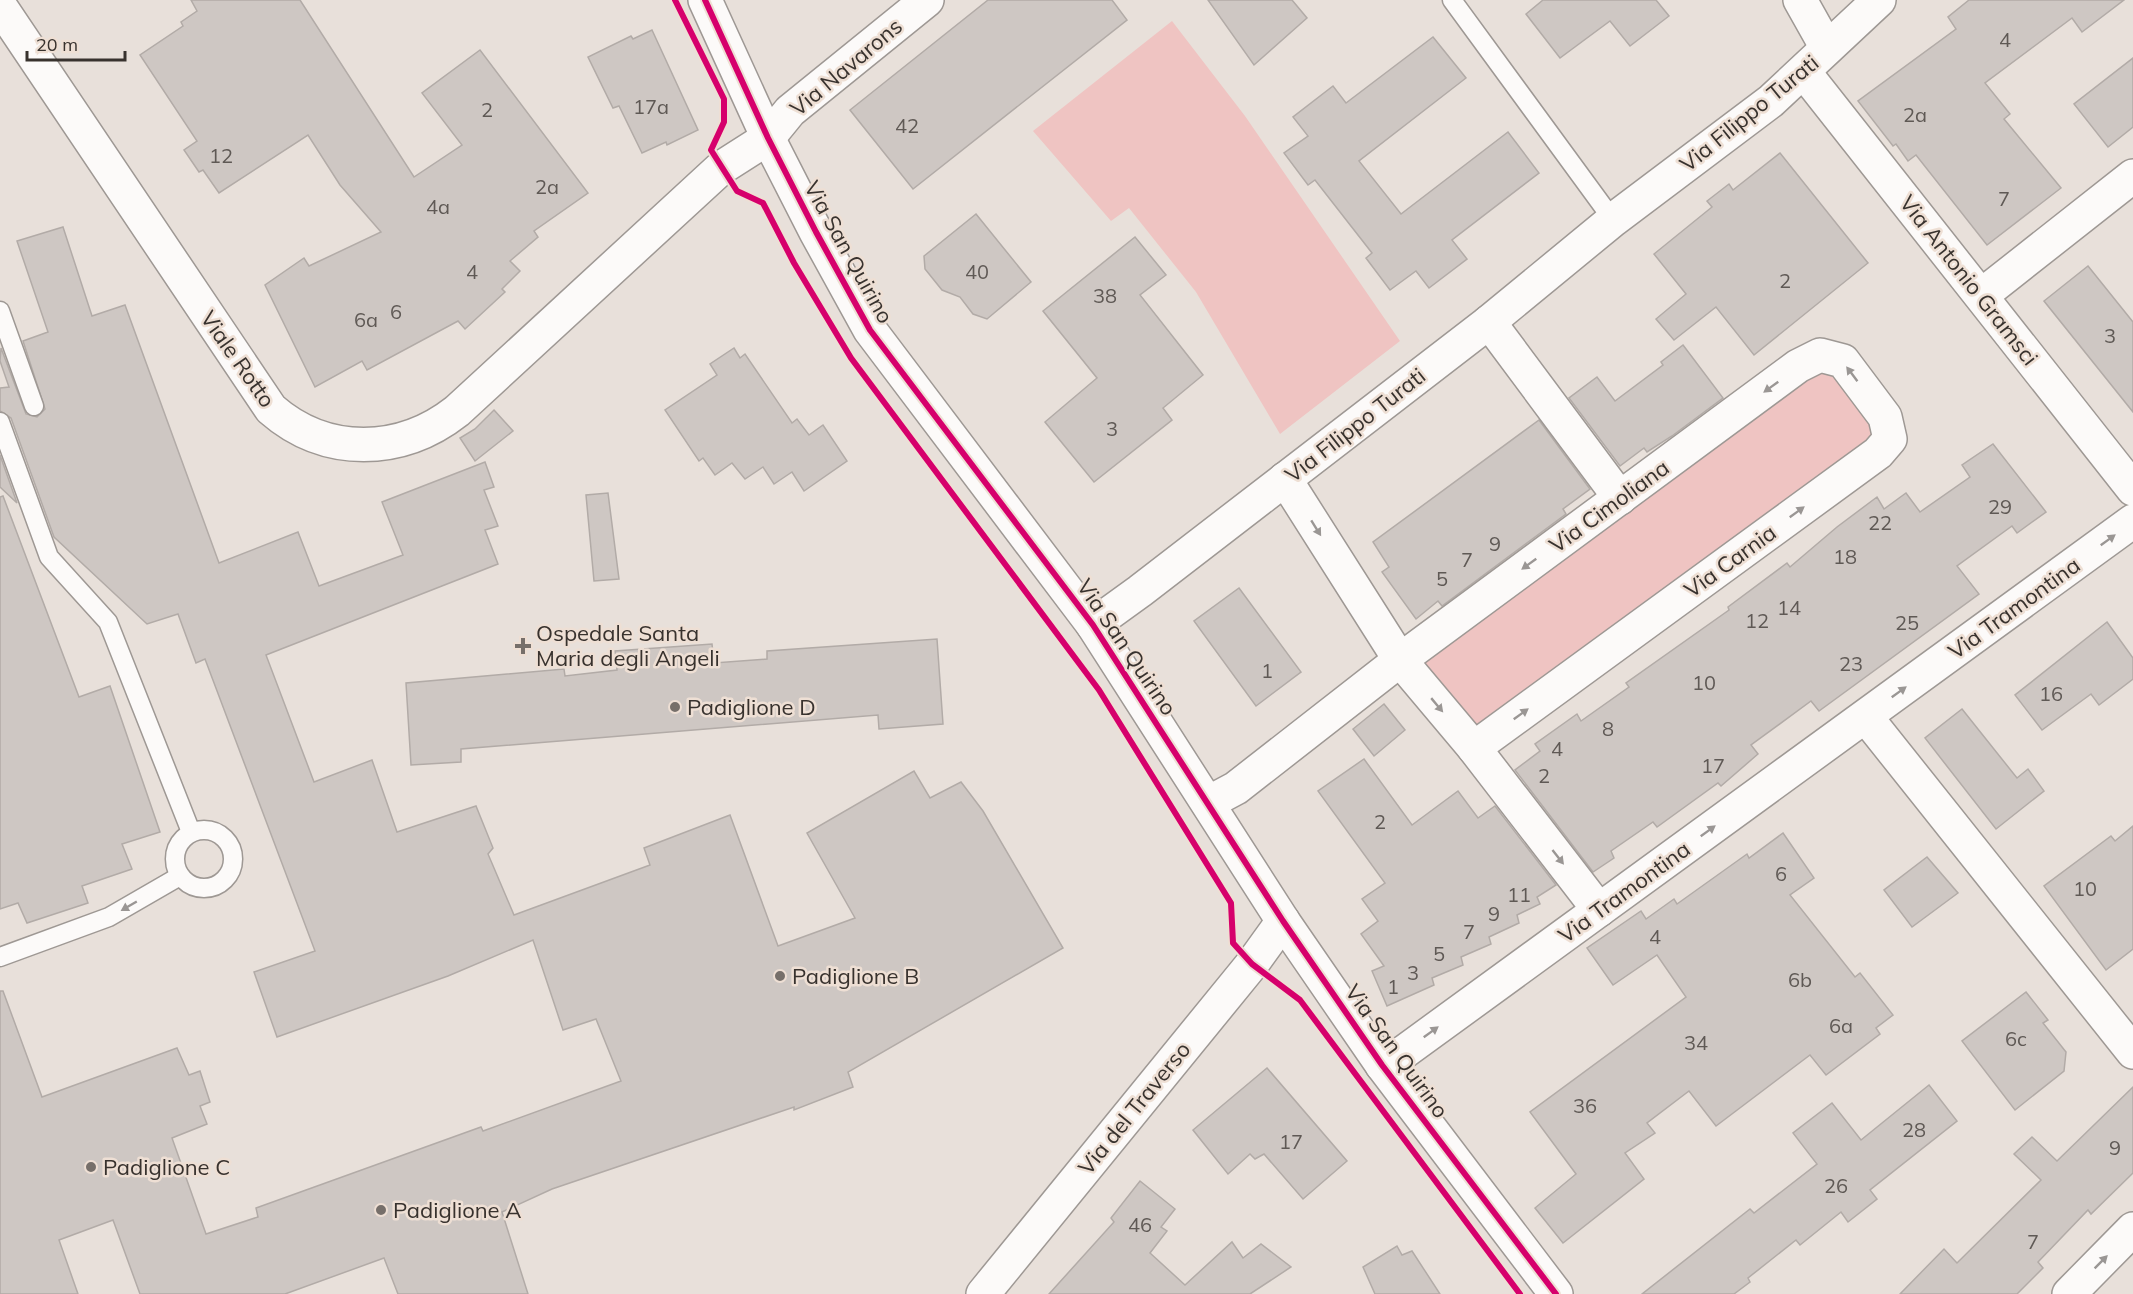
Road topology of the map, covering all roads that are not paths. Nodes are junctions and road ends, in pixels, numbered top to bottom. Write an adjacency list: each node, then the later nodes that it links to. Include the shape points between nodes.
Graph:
1 (705, 0): 9 (street, Via San Quirino)
2 (927, 0): 9 (street, Via Navarons, via 790,111)
3 (1452, 0): 11 (lane)
4 (1800, 0): 7 (street)
5 (1879, 0): 7 (street, Via Filippo Turati)
6 (0, 6): 9 (street, Viale Rotto, via 271,409 288,424 332,440 381,444 412,438 436,427 721,168)
7 (1827, 48): 8 (street, Via Filippo Turati)
8 (1804, 72): 11 (street, Via Filippo Turati); 12 (street, Via Antonio Gramsci)
9 (768, 138): 22 (street, Via San Quirino, via 870,330)
10 (2133, 176): 12 (street)
11 (1613, 220): 14 (street, Via Filippo Turati)
12 (1982, 295): 19 (street, Via Antonio Gramsci)
13 (0, 311): 16 (lane)
14 (1489, 322): 18 (street, Via Filippo Turati); 20 (street)
15 (1820, 355): 20 (street, Via Cimoliana, one-way to 20, via 1798,366); 25 (street, Via Carnia, one-way to 15, via 1878,453 1890,439 1885,417 1843,361)
16 (34, 406)
17 (0, 422): 27 (lane, via 49,557 108,622)
18 (1285, 479): 22 (street, Via Filippo Turati); 23 (street, one-way to 23)
19 (2133, 489)
20 (1620, 498): 23 (street, Via Cimoliana, one-way to 23)
21 (2133, 521): 24 (street, Via Tramontina, one-way to 21)
22 (1093, 625): 26 (street, Via San Quirino)
23 (1400, 660): 25 (street, one-way to 25); 26 (street, Via Cimoliana, via 1236,788)
24 (1866, 717): 29 (street, Via Tramontina, one-way to 24); 32 (street)
25 (1473, 748): 29 (street, one-way to 29)
26 (1208, 803): 30 (street, Via San Quirino)
27 (191, 832): 28 (lane, via 183,838 174,856); 28 (lane, via 218,832 231,846 233,864 225,880 207,888 197,888)
28 (180, 876): 31 (lane, one-way to 31, via 109,917)
29 (1599, 910): 33 (street, Via Tramontina, one-way to 29)
30 (1283, 921): 33 (street, Via San Quirino); 36 (street, Via del Traverso)
31 (0, 957)
32 (2133, 1052)
33 (1382, 1065): 35 (street, Via San Quirino)
34 (2133, 1229): 37 (street, one-way to 34)
35 (1545, 1290)
36 (983, 1294)
37 (2068, 1294)

